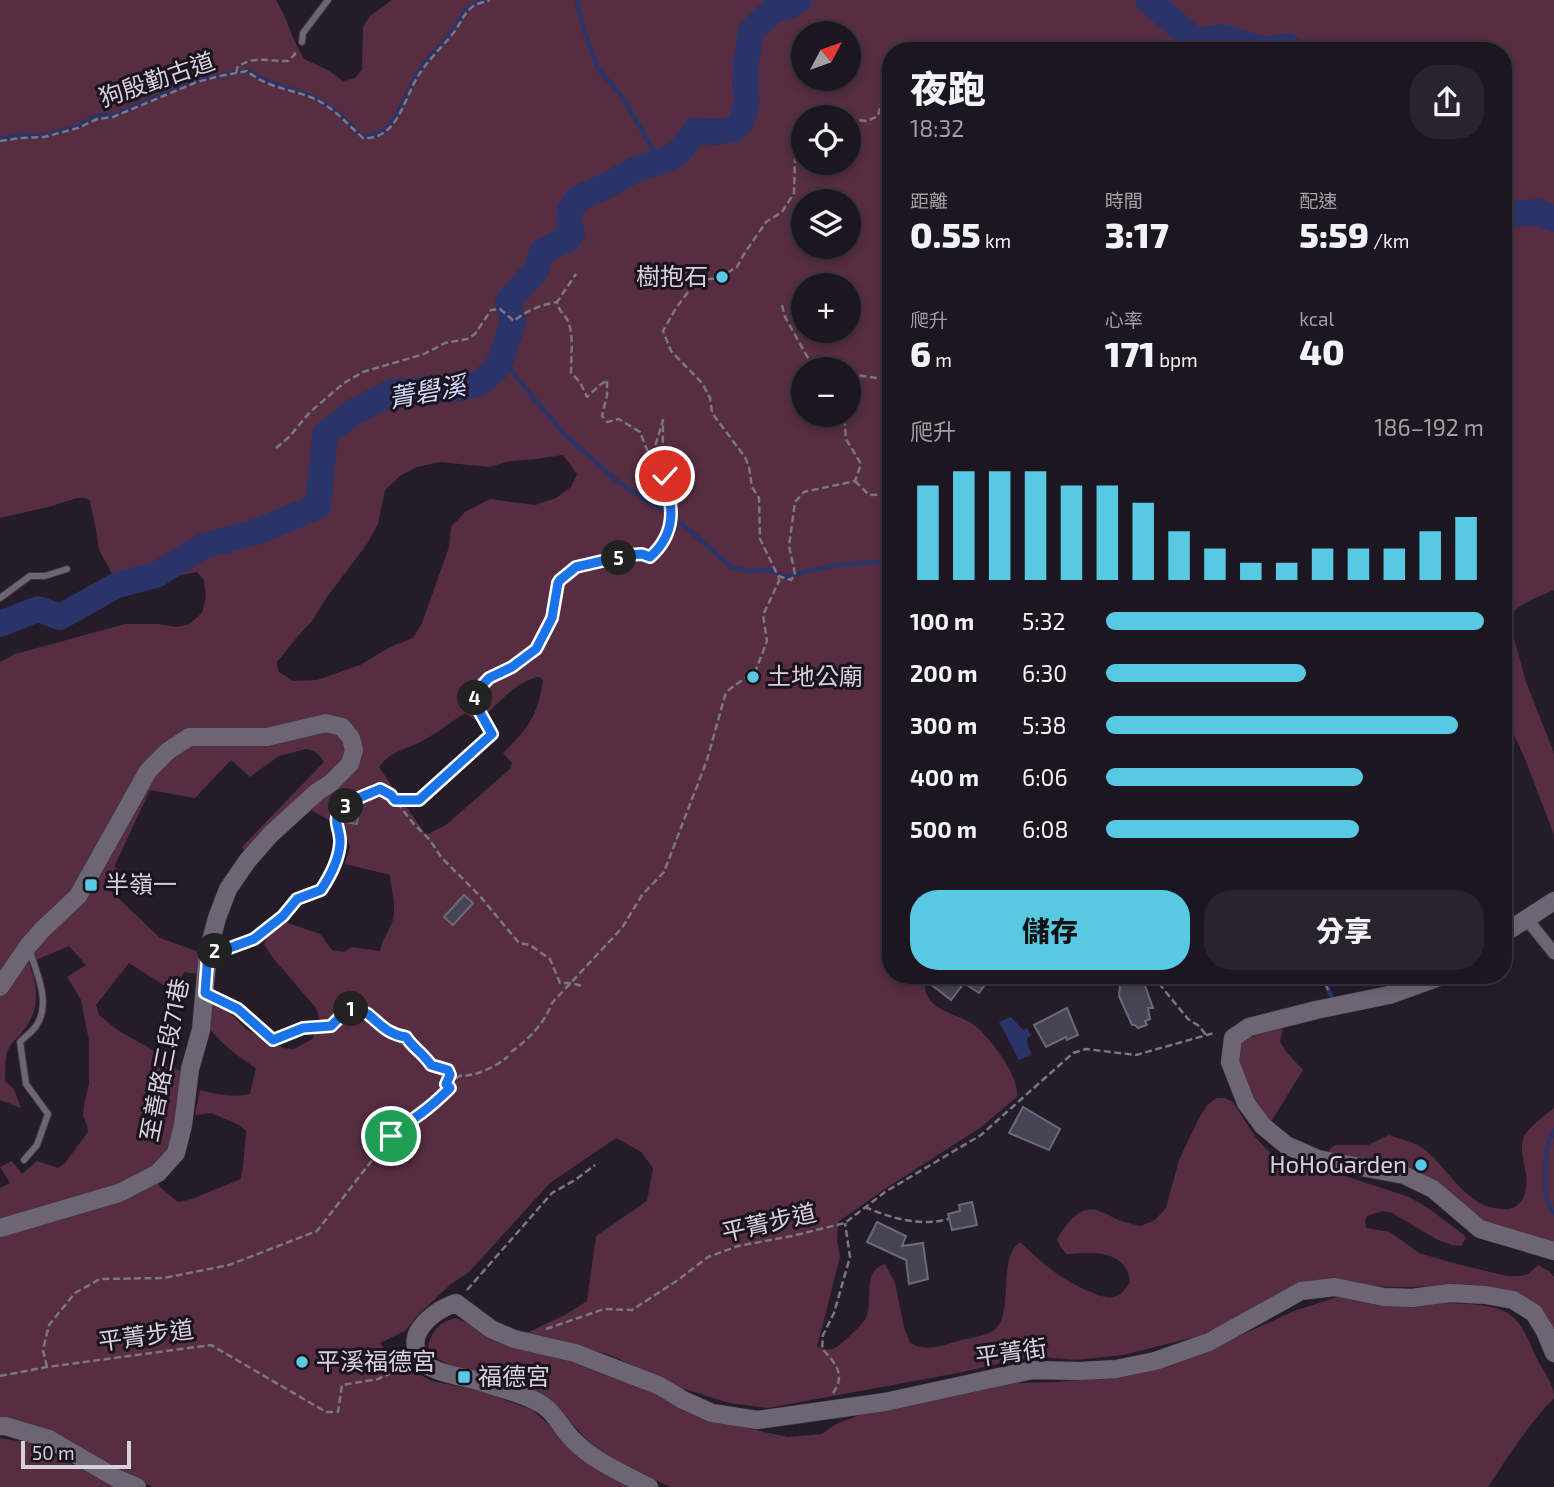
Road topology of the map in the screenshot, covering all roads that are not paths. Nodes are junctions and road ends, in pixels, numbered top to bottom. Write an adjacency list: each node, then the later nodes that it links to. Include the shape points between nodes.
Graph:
1 (328, 0): 2 (lane)
2 (303, 39)
3 (67, 569): 4 (lane, via 30,576)
4 (0, 598)
5 (354, 801): 10 (lane, via 335,819 340,844 321,890 297,899 254,939)
6 (1554, 901): 7 (street)
7 (1526, 918): 8 (street); 11 (street)
8 (1512, 928)
9 (28, 946): 10 (street, 至善路三段71巷, via 78,897 148,771 168,751 189,737 267,737 326,723 342,727 354,750 350,764 248,860 228,890); 13 (street, 至善路三段71巷); 14 (lane, via 43,1006 38,1025 20,1042 26,1084 48,1114 37,1145)
10 (208, 952): 15 (street, 至善路三段71巷, via 201,1030 176,1153 158,1172 119,1193)
11 (1554, 953)
12 (1419, 984): 16 (street, via 1249,1027 1233,1038 1230,1062 1246,1103 1262,1126 1286,1144 1318,1159 1404,1175 1433,1189 1479,1229)
13 (0, 987)
14 (24, 1160)
15 (0, 1228)
16 (1554, 1251)
17 (1554, 1353): 20 (street, 平菁街, via 1534,1313 1513,1300 1450,1293 1384,1297 1335,1287 1301,1291 1209,1342 1155,1362 1116,1369 1032,1370 885,1402 757,1420 712,1413 660,1386 575,1353 514,1339 456,1303 442,1308 419,1331 416,1350 421,1360 444,1374 545,1406 593,1458)
18 (0, 1426): 19 (street, via 48,1439)
19 (137, 1487)
20 (649, 1487)

